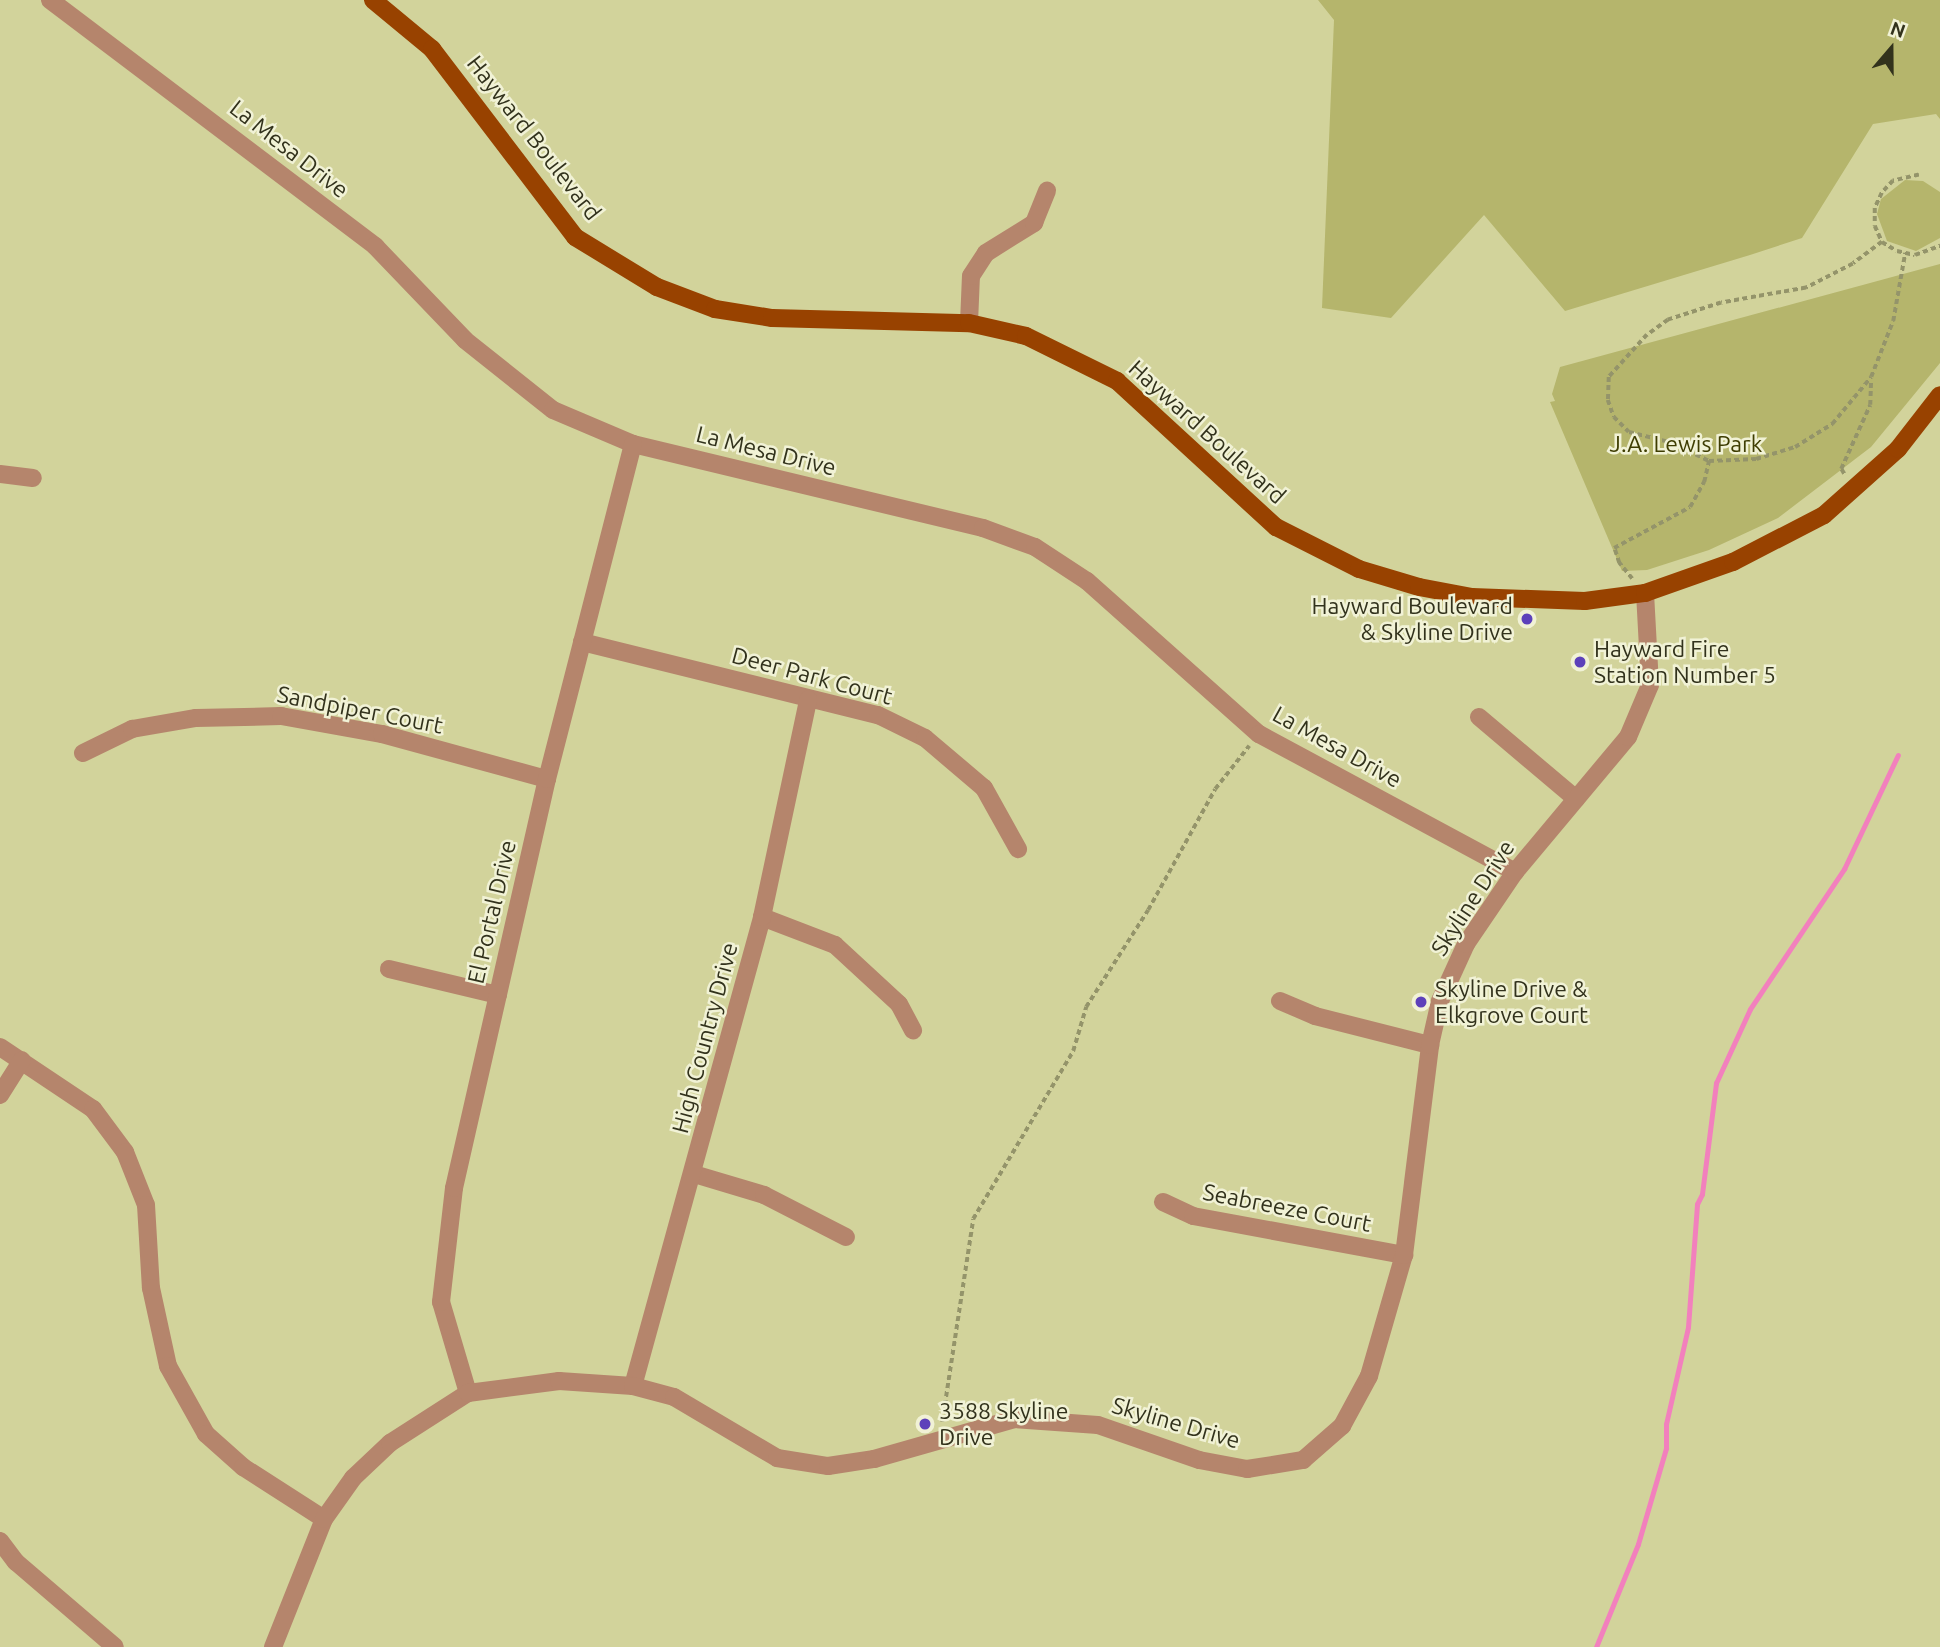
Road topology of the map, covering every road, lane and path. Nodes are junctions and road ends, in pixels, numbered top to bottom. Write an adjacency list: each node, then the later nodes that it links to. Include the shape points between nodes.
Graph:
1 (50, 0): 11 (street, La Mesa Drive, via 375,246 465,340 552,410)
2 (373, 0): 8 (main road, Hayward Boulevard, via 432,48 575,237 657,287 715,309 772,318)
3 (1919, 176): 5 (path, via 1893,181 1882,192 1875,217)
4 (1046, 191): 8 (street, via 1034,223 986,253 971,276)
5 (1882, 242): 7 (path); 12 (path, via 1853,264 1806,288 1721,303 1668,320 1647,335 1609,377 1608,400 1614,417 1629,432 1673,443)
6 (1940, 246): 7 (path, via 1928,253)
7 (1905, 253): 9 (path, via 1893,321)
8 (969, 323): 16 (main road, Hayward Boulevard, via 1026,336 1117,380 1276,527 1359,569 1419,587 1500,599 1586,601)
9 (1871, 377): 12 (path, via 1832,424 1795,447 1756,459); 15 (path, via 1870,405 1841,469)
10 (1940, 395): 15 (main road, Hayward Boulevard, via 1898,449)
11 (633, 444): 17 (street, El Portal Drive); 20 (street, La Mesa Drive, via 983,528 1035,547 1087,581)
12 (1709, 461): 16 (path, via 1690,507 1614,548 1619,563)
13 (0, 474): 14 (street)
14 (33, 478)
15 (1853, 491): 16 (main road, Hayward Boulevard, via 1824,514 1733,562)
16 (1645, 593): 23 (street, Skyline Drive, via 1650,685 1628,737)
17 (582, 642): 18 (street, Deer Park Court); 22 (street, El Portal Drive)
18 (808, 700): 24 (street, Deer Park Court, via 878,715 925,738 985,788); 26 (street, High Country Drive)
19 (1479, 717): 23 (street)
20 (1259, 734): 25 (street, La Mesa Drive); 41 (path, via 1215,789 1148,910 1086,1007 1073,1051 973,1219)
21 (83, 753): 22 (street, Sandpiper Court, via 132,729 196,718 281,716 382,734)
22 (547, 779): 28 (street, El Portal Drive)
23 (1576, 799): 25 (street, Skyline Drive)
24 (1018, 849)
25 (1515, 872): 31 (street, Skyline Drive, via 1466,944 1440,1001)
26 (762, 917): 30 (street, via 835,945 899,1004); 35 (street, High Country Drive)
27 (389, 969): 28 (street)
28 (498, 996): 40 (street, El Portal Drive, via 454,1188 441,1302)
29 (1280, 1001): 31 (street, via 1315,1017)
30 (913, 1030)
31 (1430, 1045): 38 (street, Skyline Drive)
32 (0, 1047): 33 (street)
33 (22, 1060): 34 (street); 42 (street, via 93,1109 125,1152 146,1205 150,1288 168,1366 206,1434 243,1467)
34 (0, 1095)
35 (694, 1174): 37 (street, via 764,1195); 39 (street, High Country Drive)
36 (1163, 1202): 38 (street, Seabreeze Court, via 1193,1216)
37 (846, 1237)
38 (1404, 1255): 41 (street, Skyline Drive, via 1369,1377 1342,1426 1303,1460 1247,1469 1199,1460 1098,1425 1014,1419)
39 (633, 1385): 40 (street, Skyline Drive, via 559,1381); 41 (street, Skyline Drive, via 674,1397 777,1458 828,1466 874,1459)
40 (468, 1393): 42 (street, Skyline Drive, via 390,1443 353,1478)
41 (940, 1439)
42 (324, 1519): 45 (street, Skyline Drive)
43 (0, 1541): 44 (street, via 16,1562)
44 (115, 1647)
45 (273, 1647)

